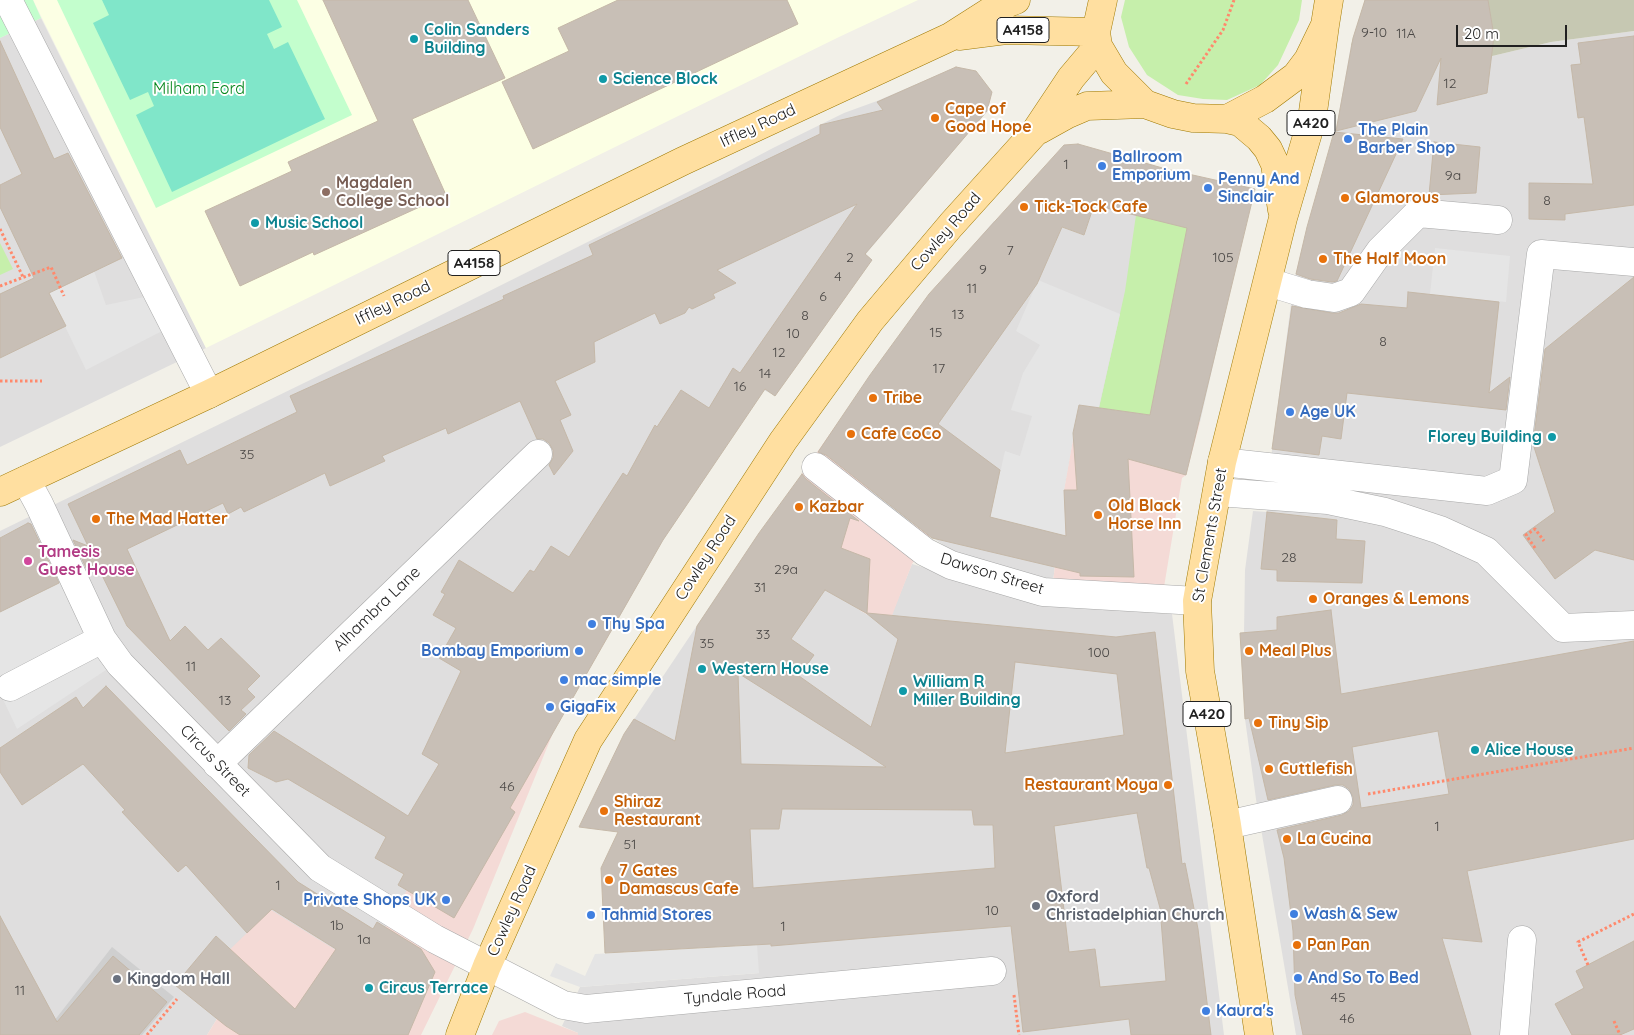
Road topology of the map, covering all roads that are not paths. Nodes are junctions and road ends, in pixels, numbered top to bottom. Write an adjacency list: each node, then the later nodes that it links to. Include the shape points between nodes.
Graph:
1 (8, 0): 14 (street)
2 (1016, 0): 5 (main road, Iffley Road / A4158, via 997,7)
3 (1103, 0): 6 (main road)
4 (1327, 12): 8 (main road, via 1308,60 1296,76 1265,99); 10 (main road, St Clements Street / A420, via 1312,119)
5 (950, 37): 6 (main road, Iffley Road / A4158, via 1006,30); 14 (main road, Iffley Road / A4158, via 683,160)
6 (1097, 39): 7 (main road, via 1114,73); 9 (main road, Cowley Road)
7 (1145, 104): 8 (main road, via 1193,118); 9 (main road, Cowley Road, via 1087,106)
8 (1227, 119): 10 (main road, St Clements Street / A420, via 1240,122 1268,148 1275,164)
9 (1035, 132): 29 (main road, Cowley Road, via 870,321 783,441 588,740)
10 (1283, 218): 13 (main road, St Clements Street / A420)
11 (1498, 220): 13 (street, via 1418,213 1380,251 1351,292 1334,298)
12 (1634, 262): 16 (street, via 1541,254 1513,480 1487,491)
13 (1268, 282): 16 (main road, St Clements Street / A420)
14 (209, 394): 18 (main road, Iffley Road / A4158)
15 (538, 454): 25 (street, Alhambra Lane)
16 (1222, 462): 20 (main road, St Clements Street / A420)
17 (816, 467): 21 (street, Dawson Street, via 925,552 951,565 1043,592)
18 (26, 480): 19 (main road, Iffley Road / A4158); 23 (street, Circus Street)
19 (0, 492)
20 (1217, 492): 21 (main road, St Clements Street / A420); 22 (street, via 1328,500 1385,512 1440,530 1486,551 1563,628)
21 (1197, 601): 27 (main road, St Clements Street / A420, via 1200,671)
22 (1634, 625)
23 (102, 639): 24 (street); 25 (street, Circus Street, via 120,664)
24 (10, 687)
25 (217, 764): 29 (street, Circus Street, via 320,868 435,939)
26 (1338, 800): 27 (street)
27 (1228, 825): 32 (main road, St Clements Street / A420)
28 (1522, 940): 33 (street)
29 (487, 966): 30 (street, Tyndale Road, via 563,1005 586,1009); 31 (main road, Cowley Road)
30 (992, 971)
31 (460, 1035)
32 (1259, 1035)
33 (1514, 1035)

